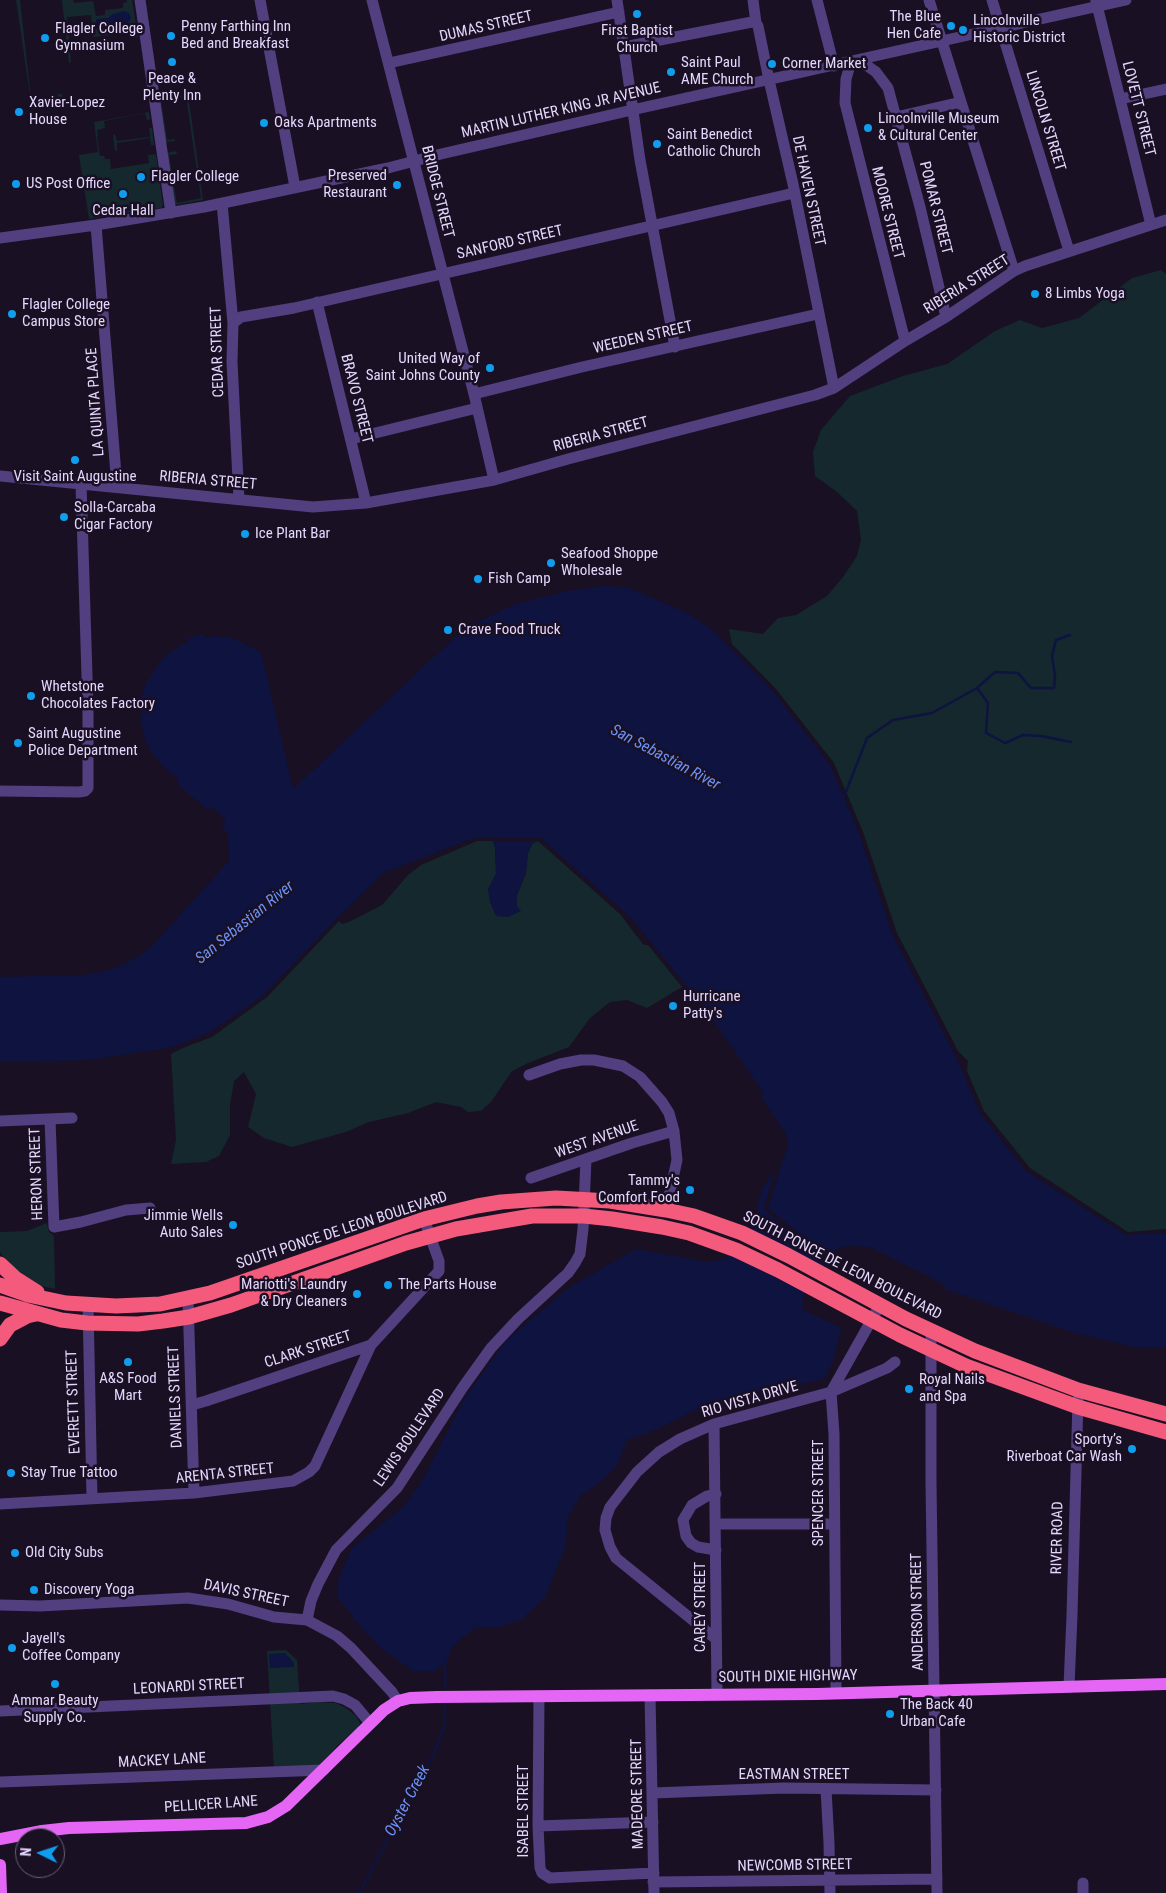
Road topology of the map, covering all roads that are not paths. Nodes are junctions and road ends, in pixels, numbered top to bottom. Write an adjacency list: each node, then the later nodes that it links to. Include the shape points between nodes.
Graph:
1 (140, 0): 29 (street)
2 (260, 0): 26 (street)
3 (372, 0): 17 (street, BRIDGE STREET)
4 (617, 0): 11 (street)
5 (753, 0): 12 (street, DE HAVEN STREET)
6 (817, 0): 18 (street)
7 (929, 0): 14 (street)
8 (992, 0): 13 (street, LINCOLN STREET)
9 (1126, 0): 10 (street, MARTIN LUTHER KING JR AVENUE)
10 (1097, 3): 13 (street, MARTIN LUTHER KING JR AVENUE); 21 (street, LOVETT STREET)
11 (619, 12): 15 (street); 17 (street, DUMAS STREET)
12 (756, 23): 15 (street); 19 (street, DE HAVEN STREET)
13 (1001, 28): 14 (street, MARTIN LUTHER KING JR AVENUE); 35 (street, LINCOLN STREET)
14 (942, 41): 16 (street, MARTIN LUTHER KING JR AVENUE); 22 (street)
15 (624, 47): 23 (street)
16 (855, 61): 18 (street, MARTIN LUTHER KING JR AVENUE); 24 (street, POMAR STREET, via 872,68 883,80); 42 (street, MOORE STREET, via 846,79 844,103)
17 (389, 63): 25 (street, BRIDGE STREET)
18 (834, 66): 19 (street, MARTIN LUTHER KING JR AVENUE)
19 (769, 80): 23 (street, MARTIN LUTHER KING JR AVENUE); 27 (street, DE HAVEN STREET)
20 (1166, 89): 21 (street)
21 (1120, 98): 32 (street, LOVETT STREET)
22 (961, 102): 24 (street); 36 (street)
23 (632, 110): 25 (street, MARTIN LUTHER KING JR AVENUE); 33 (street)
24 (896, 117): 40 (street, POMAR STREET)
25 (414, 160): 26 (street, MARTIN LUTHER KING JR AVENUE); 37 (street, BRIDGE STREET)
26 (295, 187): 28 (street, MARTIN LUTHER KING JR AVENUE)
27 (794, 193): 33 (street, SANFORD STREET); 39 (street, DE HAVEN STREET)
28 (222, 203): 29 (street, MARTIN LUTHER KING JR AVENUE); 41 (street, CEDAR STREET)
29 (171, 214): 31 (street, MARTIN LUTHER KING JR AVENUE)
30 (1166, 220): 32 (street, RIBERIA STREET)
31 (96, 225): 34 (street, MARTIN LUTHER KING JR AVENUE); 51 (street, LA QUINTA PLACE)
32 (1151, 225): 35 (street, RIBERIA STREET)
33 (652, 226): 37 (street, SANFORD STREET); 43 (street)
34 (0, 238)
35 (1069, 251): 36 (street, RIBERIA STREET)
36 (1014, 271): 40 (street, RIBERIA STREET)
37 (442, 273): 38 (street, SANFORD STREET); 45 (street, BRIDGE STREET)
38 (317, 302): 41 (street, SANFORD STREET, via 241,317); 47 (street, BRAVO STREET)
39 (818, 314): 43 (street, WEEDEN STREET); 44 (street, DE HAVEN STREET)
40 (946, 317): 42 (street, RIBERIA STREET)
41 (233, 323): 52 (street, CEDAR STREET)
42 (905, 341): 44 (street, RIBERIA STREET)
43 (675, 347): 45 (street, WEEDEN STREET)
44 (834, 388): 49 (street, RIBERIA STREET)
45 (474, 394): 46 (street, BRIDGE STREET)
46 (478, 408): 47 (street); 49 (street, BRIDGE STREET)
47 (351, 439): 53 (street, BRAVO STREET)
48 (0, 476): 50 (street, RIBERIA STREET)
49 (494, 480): 53 (street, RIBERIA STREET)
50 (81, 484): 51 (street, RIBERIA STREET); 54 (street, via 88,788 86,792)
51 (117, 487): 52 (street, RIBERIA STREET)
52 (239, 500): 53 (street, RIBERIA STREET, via 313,507)
53 (366, 503)
54 (0, 791)
55 (529, 1075): 59 (street, via 581,1060 623,1066 640,1077 658,1096 669,1113)
56 (72, 1118): 57 (street)
57 (50, 1119): 58 (street); 63 (street, HERON STREET, via 54,1227 126,1210)
58 (0, 1120)
59 (674, 1131): 60 (street, WEST AVENUE); 64 (street, via 677,1160)
60 (586, 1159): 61 (street, WEST AVENUE); 62 (street, LEWIS BOULEVARD)
61 (531, 1178)
62 (585, 1199): 64 (highway, SOUTH PONCE DE LEON BOULEVARD); 65 (street, LEWIS BOULEVARD); 66 (highway, SOUTH PONCE DE LEON BOULEVARD, via 501,1202)
63 (150, 1208)
64 (666, 1210): 74 (highway, SOUTH PONCE DE LEON BOULEVARD, via 719,1225 766,1244)
65 (584, 1216): 67 (highway, via 532,1216 480,1223); 77 (highway, via 662,1227 712,1241 765,1263); 99 (street, LEWIS BOULEVARD, via 582,1244 576,1263 491,1348 397,1488 336,1550 318,1584)
66 (424, 1219): 67 (street, CLARK STREET); 70 (highway, SOUTH PONCE DE LEON BOULEVARD)
67 (430, 1236): 76 (highway); 81 (street, CLARK STREET, via 439,1260 439,1271)
68 (0, 1264): 71 (highway, via 15,1278)
69 (0, 1285): 71 (highway, SOUTH PONCE DE LEON BOULEVARD)
70 (188, 1299): 73 (highway, SOUTH PONCE DE LEON BOULEVARD, via 136,1306); 76 (street, DANIELS STREET)
71 (51, 1300): 73 (highway, SOUTH PONCE DE LEON BOULEVARD)
72 (0, 1304): 75 (highway)
73 (88, 1305): 78 (street, EVERETT STREET)
74 (880, 1305): 77 (street); 79 (highway, SOUTH PONCE DE LEON BOULEVARD)
75 (36, 1314): 78 (highway); 80 (highway, via 10,1325)
76 (189, 1317): 78 (highway, via 138,1324); 86 (street, DANIELS STREET)
77 (872, 1321): 82 (highway); 85 (street)
78 (87, 1323): 93 (street, EVERETT STREET)
79 (931, 1331): 82 (street, ANDERSON STREET); 84 (highway, SOUTH PONCE DE LEON BOULEVARD)
80 (0, 1339)
81 (371, 1345): 86 (street, CLARK STREET); 91 (street, ARENTA STREET, via 315,1466 309,1472 284,1483)
82 (930, 1350): 87 (highway); 103 (street, ANDERSON STREET)
83 (894, 1362): 85 (street, RIO VISTA DRIVE)
84 (1078, 1390): 87 (street, RIVER ROAD); 88 (highway, SOUTH PONCE DE LEON BOULEVARD)
85 (831, 1392): 89 (street, RIO VISTA DRIVE); 96 (street, SPENCER STREET)
86 (192, 1405): 91 (street, DANIELS STREET)
87 (1078, 1408): 90 (highway); 102 (street, RIVER ROAD)
88 (1166, 1414)
89 (714, 1424): 92 (street, CAREY STREET); 100 (street, RIO VISTA DRIVE, via 659,1452 637,1472 610,1506 605,1530 616,1558)
90 (1166, 1432)
91 (194, 1493): 93 (street, ARENTA STREET)
92 (716, 1494): 95 (street, CAREY STREET); 97 (street, CAREY STREET, via 692,1505 682,1520 691,1542 698,1547)
93 (92, 1498): 94 (street, ARENTA STREET)
94 (0, 1504)
95 (716, 1524): 96 (street); 97 (street, CAREY STREET)
96 (834, 1524): 104 (street, SPENCER STREET)
97 (716, 1550): 100 (street, CAREY STREET)
98 (0, 1605): 99 (street, DAVIS STREET, via 188,1598 228,1604 274,1617)
99 (307, 1620): 108 (street, via 337,1636 392,1692)
100 (716, 1639): 106 (street, CAREY STREET)
101 (1166, 1684): 102 (main road, SOUTH DIXIE HIGHWAY)
102 (1068, 1688): 103 (main road, SOUTH DIXIE HIGHWAY)
103 (934, 1691): 104 (main road, SOUTH DIXIE HIGHWAY); 114 (street, ANDERSON STREET)
104 (836, 1693): 106 (main road, SOUTH DIXIE HIGHWAY)
105 (650, 1694): 106 (main road, SOUTH DIXIE HIGHWAY); 107 (main road, SOUTH DIXIE HIGHWAY); 115 (street, MADEORE STREET)
106 (717, 1694)
107 (539, 1696): 108 (main road, SOUTH DIXIE HIGHWAY); 117 (street, ISABEL STREET)
108 (404, 1700): 110 (main road, PELLICER LANE)
109 (0, 1711): 110 (street, LEONARDI STREET, via 333,1696 355,1705)
110 (370, 1723): 111 (main road, PELLICER LANE)
111 (324, 1770): 112 (street, MACKEY LANE); 118 (main road, PELLICER LANE, via 286,1806 257,1821 69,1828)
112 (0, 1782)
113 (826, 1789): 114 (street, EASTMAN STREET); 115 (street, EASTMAN STREET); 122 (street)
114 (936, 1790): 120 (street, ANDERSON STREET)
115 (653, 1793): 116 (street, MADEORE STREET)
116 (654, 1822): 117 (street); 121 (street, MADEORE STREET)
117 (538, 1826): 121 (street, ISABEL STREET, via 540,1868 550,1878)
118 (0, 1839)
119 (0, 1865): 123 (main road)
120 (937, 1879): 122 (street, NEWCOMB STREET); 124 (street, ANDERSON STREET)
121 (654, 1883): 122 (street, NEWCOMB STREET)
122 (830, 1887)
123 (1, 1893)
124 (937, 1893)

